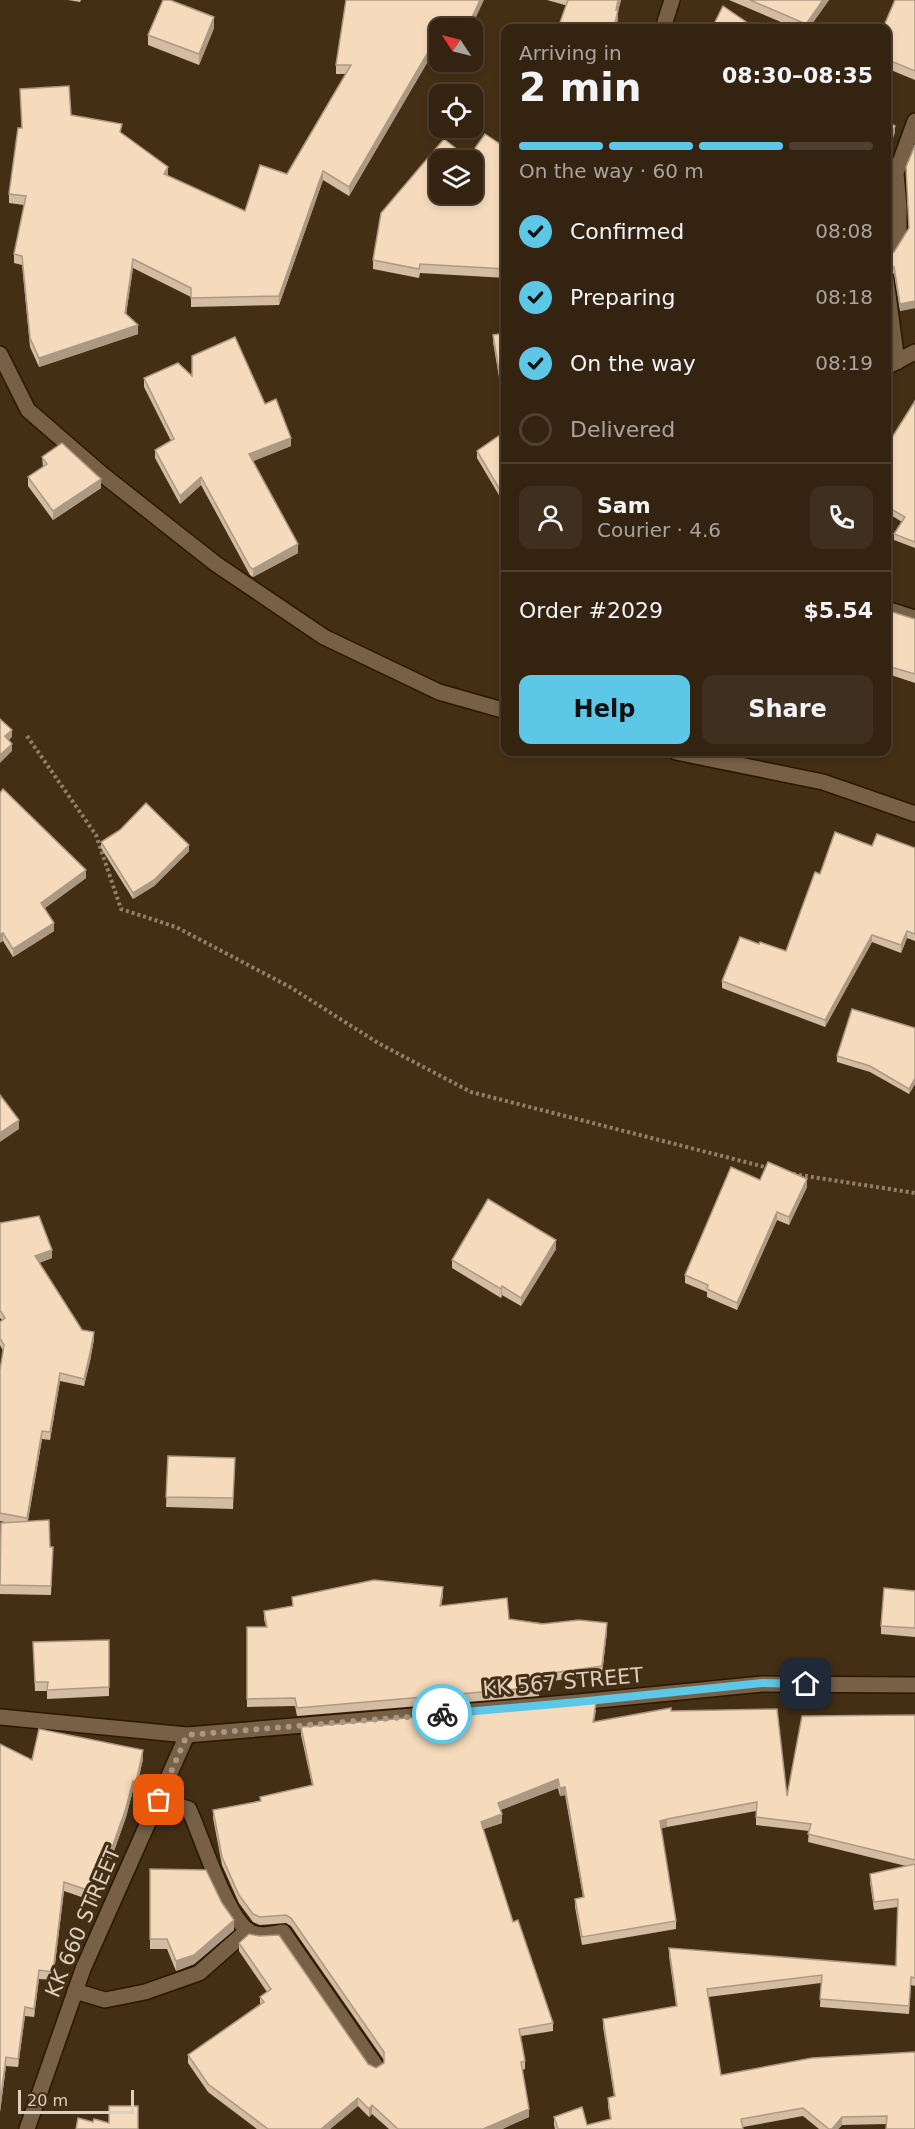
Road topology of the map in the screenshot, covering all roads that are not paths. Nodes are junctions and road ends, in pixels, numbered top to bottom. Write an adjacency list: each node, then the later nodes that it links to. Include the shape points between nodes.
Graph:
1 (672, 0): 2 (street)
2 (664, 24)
3 (915, 121): 4 (street, via 896,173 899,234)
4 (891, 246)
5 (915, 352): 7 (street)
6 (0, 354): 10 (street, via 28,410 216,564 324,636 439,692)
7 (892, 365)
8 (891, 611): 9 (street)
9 (915, 618)
10 (501, 710)
11 (696, 756): 12 (street, via 823,782)
12 (915, 814)
13 (915, 1685): 15 (street, KK 567 STREET, via 762,1683)
14 (0, 1717): 15 (street, KK 567 STREET)
15 (187, 1735): 16 (street, KK 660 STREET)
16 (159, 1800): 17 (street, via 189,1809 228,1905); 18 (street, KK 660 STREET)
17 (248, 1930): 18 (street, via 199,1972 145,1992 105,2000); 19 (street, via 265,1935 283,1932)
18 (75, 1991): 20 (street, KK 660 STREET)
19 (376, 2066)
20 (27, 2129)

